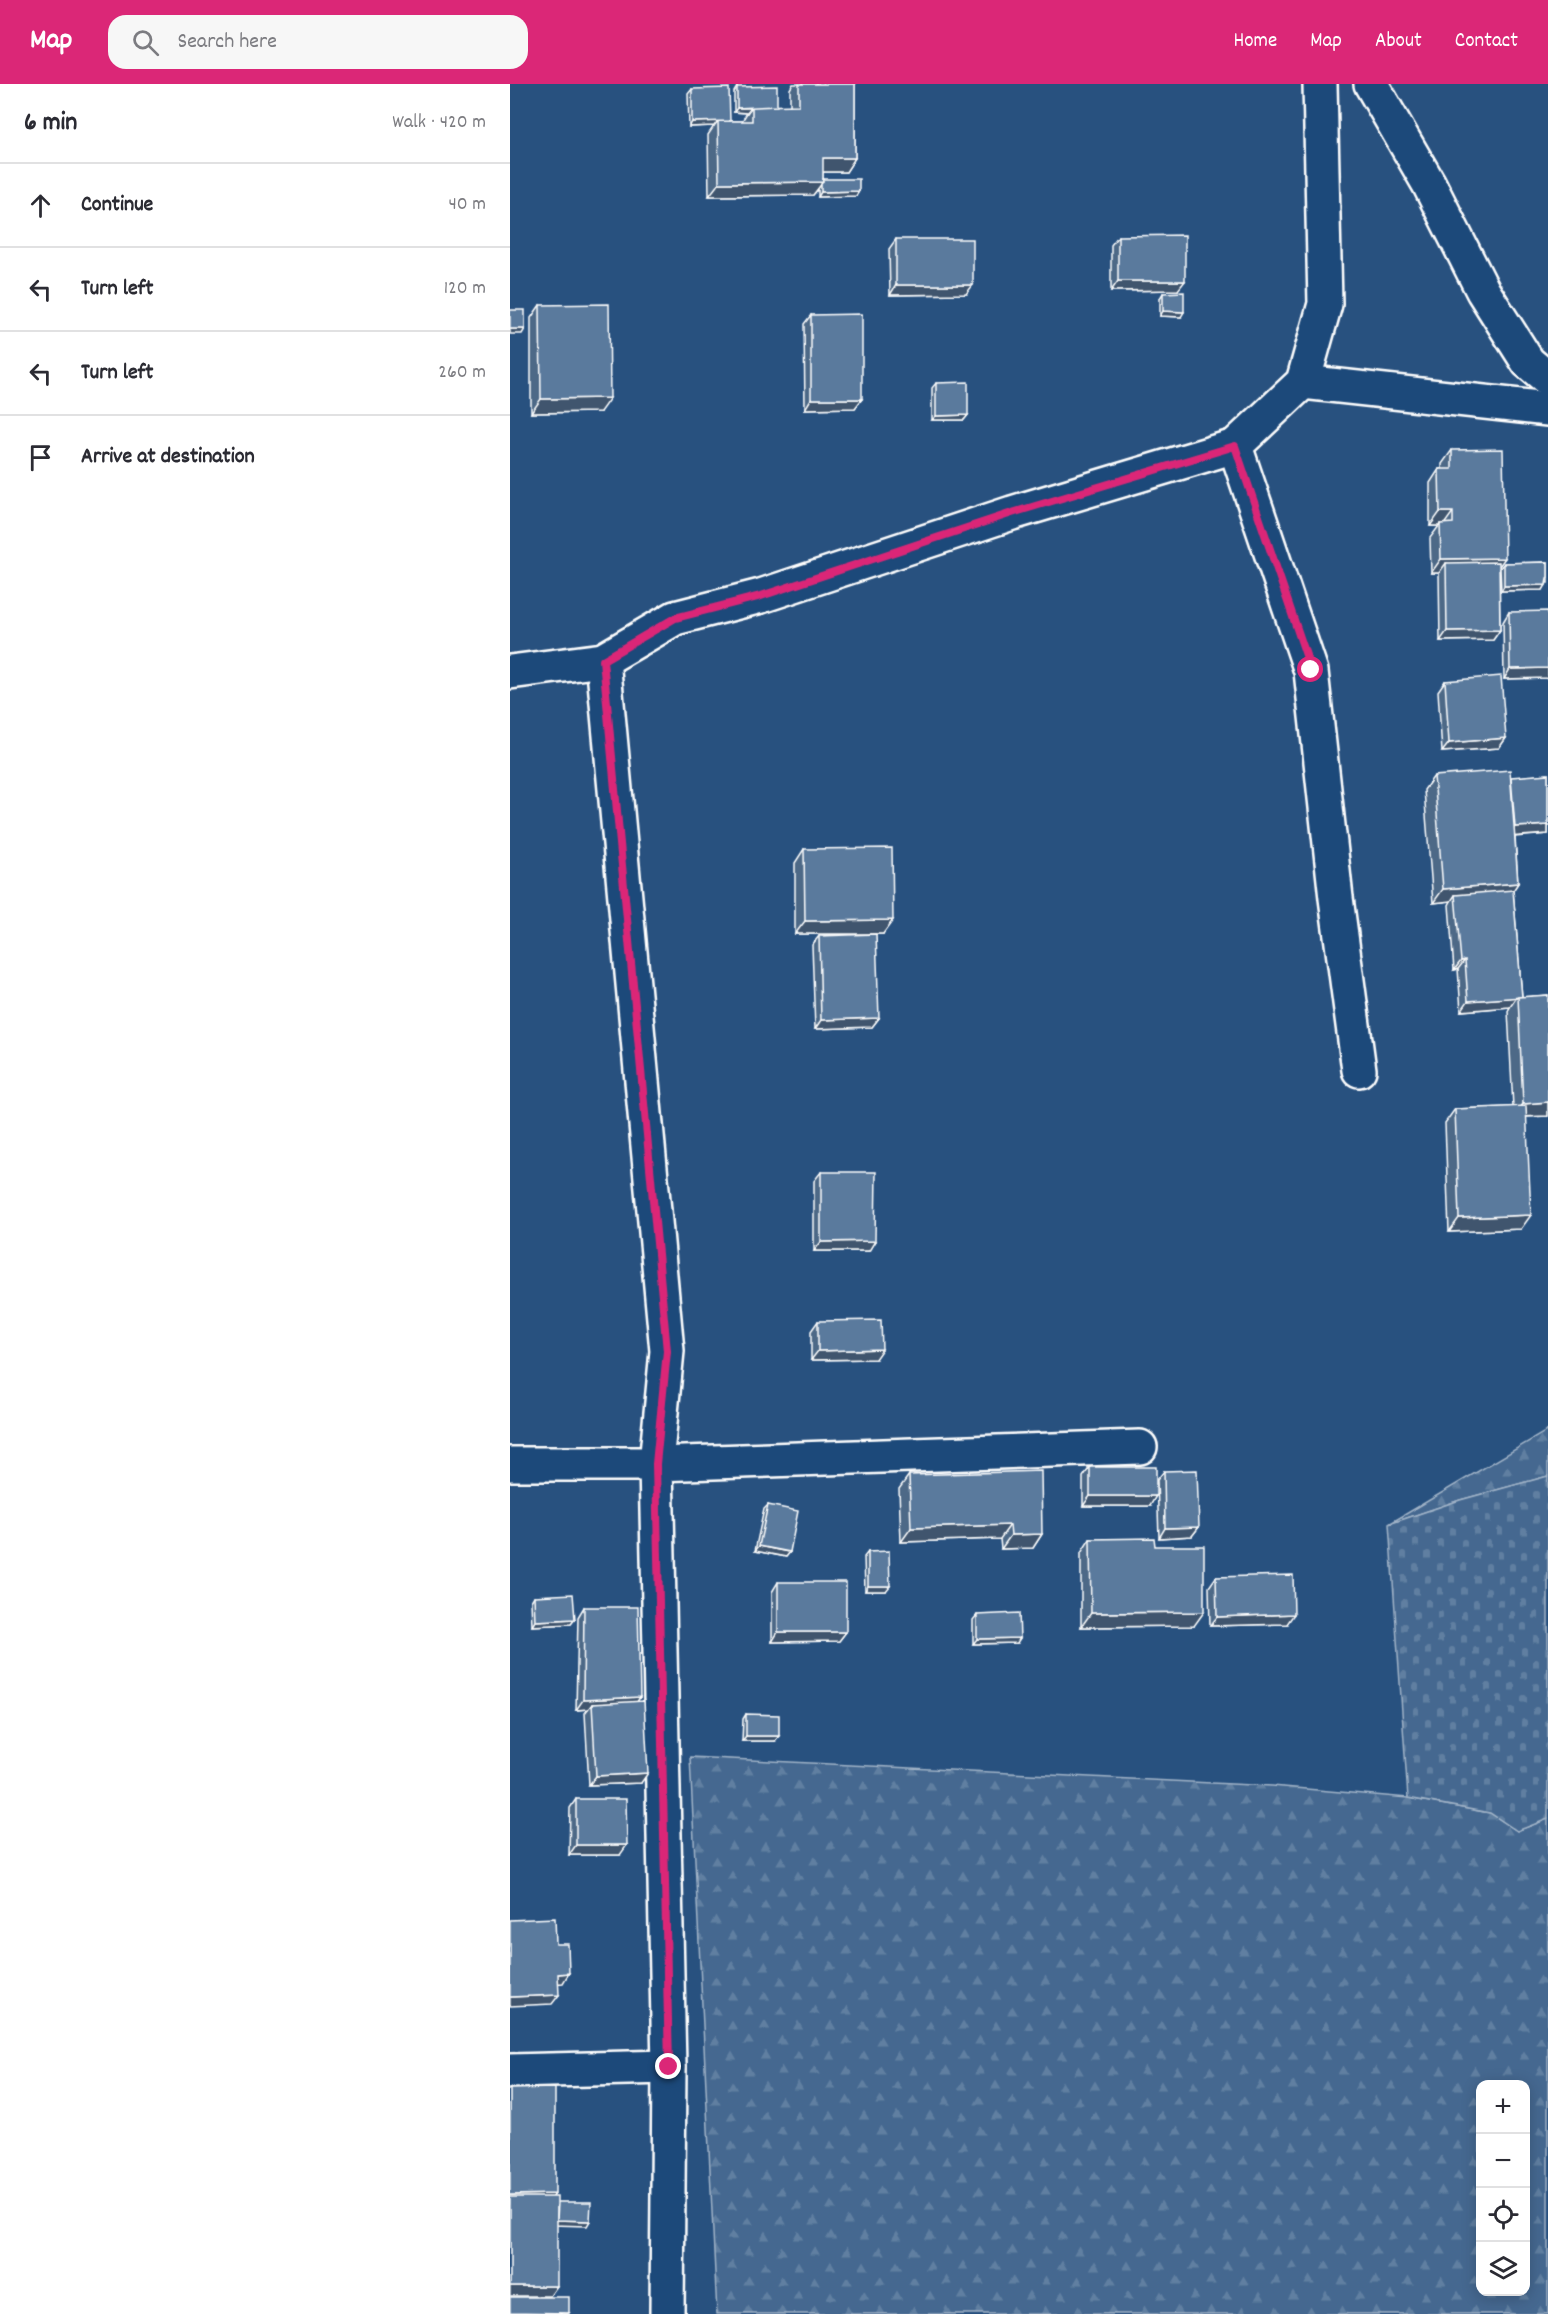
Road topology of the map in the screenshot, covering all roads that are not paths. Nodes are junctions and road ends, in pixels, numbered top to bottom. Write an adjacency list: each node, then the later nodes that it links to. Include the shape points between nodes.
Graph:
1 (1320, 84): 4 (street, via 1325,304)
2 (1371, 84): 3 (street, via 1429,184 1483,291 1528,362)
3 (1548, 379)
4 (1303, 382): 5 (street); 6 (street)
5 (1548, 409)
6 (1235, 446): 7 (street, via 1012,513 761,596 675,618); 9 (street, via 1311,670)
7 (603, 660): 8 (street); 12 (street, via 667,1351)
8 (510, 672)
9 (1359, 1070)
10 (1140, 1447): 12 (street)
11 (510, 1464): 12 (street)
12 (656, 1464): 13 (street)
13 (669, 2067): 14 (street); 15 (street)
14 (510, 2071)
15 (667, 2314)

